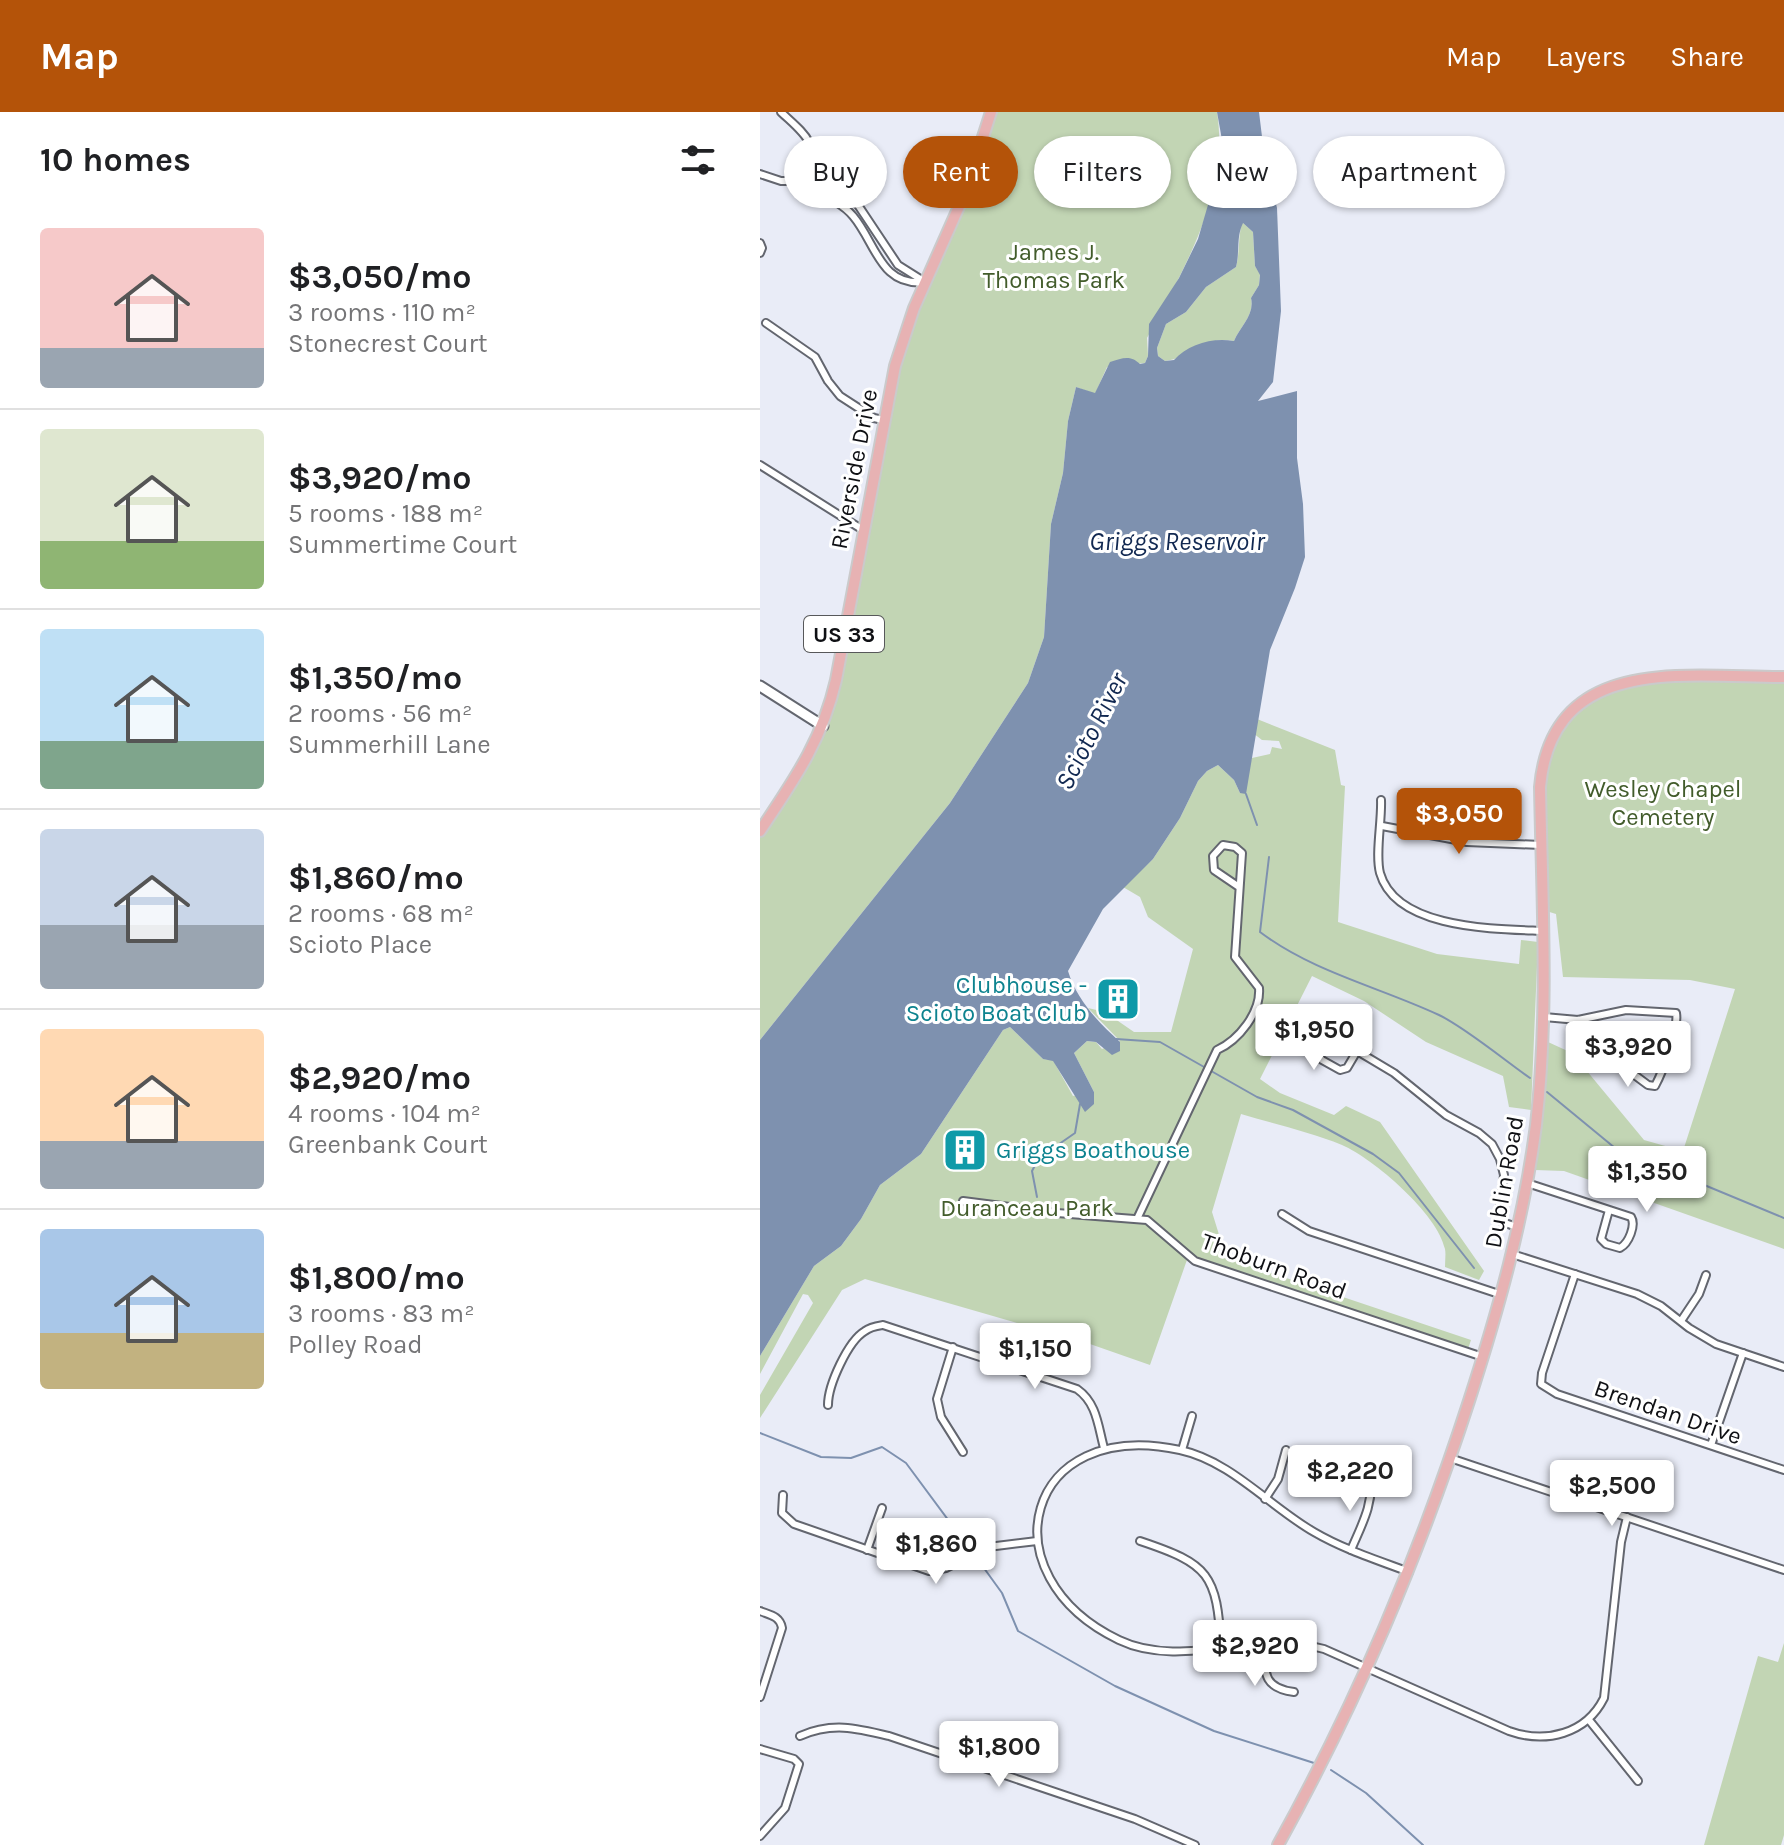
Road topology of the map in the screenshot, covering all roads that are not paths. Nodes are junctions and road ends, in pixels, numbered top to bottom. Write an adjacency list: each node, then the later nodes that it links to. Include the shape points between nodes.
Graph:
1 (781, 112): 3 (street)
2 (991, 112): 8 (main road, Riverside Drive / US 33, via 965,193)
3 (805, 136)
4 (760, 174): 5 (street)
5 (784, 181)
6 (844, 208): 8 (street, via 888,271 908,284)
7 (859, 208): 8 (street, via 898,265)
8 (925, 282): 10 (main road, Riverside Drive / US 33, via 901,345)
9 (766, 323): 10 (street, via 815,357 840,396)
10 (883, 420): 12 (main road, Riverside Drive / US 33)
11 (760, 465): 12 (street)
12 (863, 530): 15 (main road, Riverside Drive / US 33)
13 (1784, 677): 19 (main road, Dublin Road, via 1640,678 1608,686 1583,700 1560,724 1542,761)
14 (760, 686): 15 (main road)
15 (823, 726): 18 (main road, Riverside Drive / US 33)
16 (1381, 800): 17 (street)
17 (1382, 826): 19 (street, via 1467,842); 21 (street, via 1379,867 1396,901 1453,924)
18 (760, 831)
19 (1541, 845): 21 (main road, Dublin Road)
20 (1239, 887): 20 (street, via 1242,853 1223,845 1213,856 1214,870); 29 (street, via 1235,957 1255,981 1257,1007 1231,1042 1217,1050)
21 (1544, 931): 22 (main road, Dublin Road)
22 (1544, 1017): 23 (street); 25 (main road, Dublin Road)
23 (1578, 1020): 23 (street, via 1626,1010 1678,1015 1655,1086 1609,1056)
24 (1357, 1051): 24 (street, via 1332,1036 1319,1041 1316,1052 1340,1070); 30 (street, via 1492,1144 1504,1175 1499,1219)
25 (1527, 1183): 27 (street); 30 (main road, Dublin Road)
26 (963, 1201): 29 (street, Thoburn Road)
27 (1609, 1210): 27 (street, via 1601,1239 1620,1248 1633,1219)
28 (1282, 1214): 34 (street, via 1309,1231)
29 (1137, 1219): 38 (street, Thoburn Road, via 1153,1224 1195,1261)
30 (1518, 1227): 31 (main road, Dublin Road)
31 (1512, 1254): 32 (street); 34 (main road, Dublin Road)
32 (1575, 1274): 35 (street, via 1652,1300); 42 (street, Brendan Drive, via 1541,1384 1557,1394)
33 (1706, 1275): 35 (street)
34 (1502, 1295): 38 (main road, Dublin Road)
35 (1681, 1321): 37 (street, via 1703,1337)
36 (953, 1347): 40 (street, via 883,1325 865,1330 834,1377); 43 (street, via 1077,1389 1094,1407); 46 (street, via 937,1399 941,1417)
37 (1743, 1353): 39 (street); 42 (street)
38 (1483, 1357): 47 (main road, Dublin Road)
39 (1784, 1367)
40 (828, 1405)
41 (1192, 1416): 44 (street)
42 (1711, 1445): 48 (street, Brendan Drive)
43 (1104, 1448): 44 (street, via 1144,1445); 54 (street, via 1083,1456 1050,1486 1040,1507)
44 (1182, 1450): 51 (street, via 1218,1464)
45 (1286, 1450): 51 (street, via 1278,1479)
46 (963, 1452)
47 (1450, 1458): 53 (street); 59 (main road, Dublin Road)
48 (1784, 1470)
49 (1370, 1478): 57 (street, via 1369,1505)
50 (783, 1495): 56 (street, via 780,1508 789,1521)
51 (1265, 1499): 57 (street)
52 (882, 1508): 56 (street)
53 (1627, 1517): 58 (street); 66 (street, via 1607,1690)
54 (1037, 1541): 56 (street, via 988,1547 938,1571); 62 (street, via 1052,1582 1107,1633 1153,1650)
55 (1140, 1541): 62 (street, via 1174,1552 1210,1579)
56 (867, 1550)
57 (1351, 1550): 59 (street)
58 (1784, 1570)
59 (1409, 1572): 63 (main road, Dublin Road)
60 (760, 1611): 65 (street, via 776,1617 782,1628)
61 (1264, 1644): 62 (street); 63 (street, via 1314,1647); 64 (street, via 1271,1685)
62 (1221, 1647)
63 (1368, 1669): 66 (street, via 1523,1736 1559,1735); 72 (main road, Dublin Road)
64 (1294, 1692)
65 (760, 1697)
66 (1589, 1720): 69 (street)
67 (800, 1736): 71 (street, via 832,1727 889,1736 1135,1819)
68 (760, 1749): 70 (street, via 799,1764 785,1808)
69 (1638, 1781)
70 (760, 1836)
71 (1195, 1845)
72 (1278, 1845)

